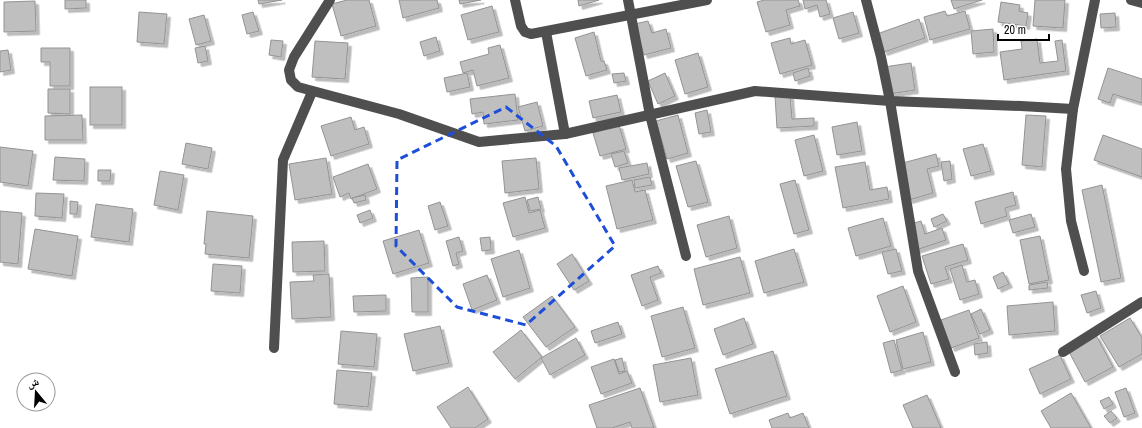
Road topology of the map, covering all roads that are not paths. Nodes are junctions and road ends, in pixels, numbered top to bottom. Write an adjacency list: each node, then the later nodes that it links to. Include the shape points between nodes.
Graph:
1 (330, 0): 11 (street, via 294,57 289,70 291,80 298,87)
2 (516, 0): 10 (street, via 521,26 525,32)
3 (628, 0): 9 (street)
4 (707, 0): 9 (street)
5 (866, 0): 12 (street)
6 (1095, 0): 13 (street)
7 (1131, 0): 8 (street)
8 (1142, 3)
9 (630, 15): 10 (street); 14 (street)
10 (546, 32): 15 (street)
11 (312, 92): 15 (street, via 399,114 479,142); 19 (street, via 283,160)
12 (890, 101): 13 (street); 14 (street, via 755,91); 21 (street, via 918,271)
13 (1073, 109): 17 (street, via 1066,169 1071,221)
14 (650, 115): 15 (street); 16 (street)
15 (565, 134)
16 (686, 256)
17 (1084, 271)
18 (1142, 302): 20 (street)
19 (274, 348)
20 (1063, 352)
21 (955, 372)

